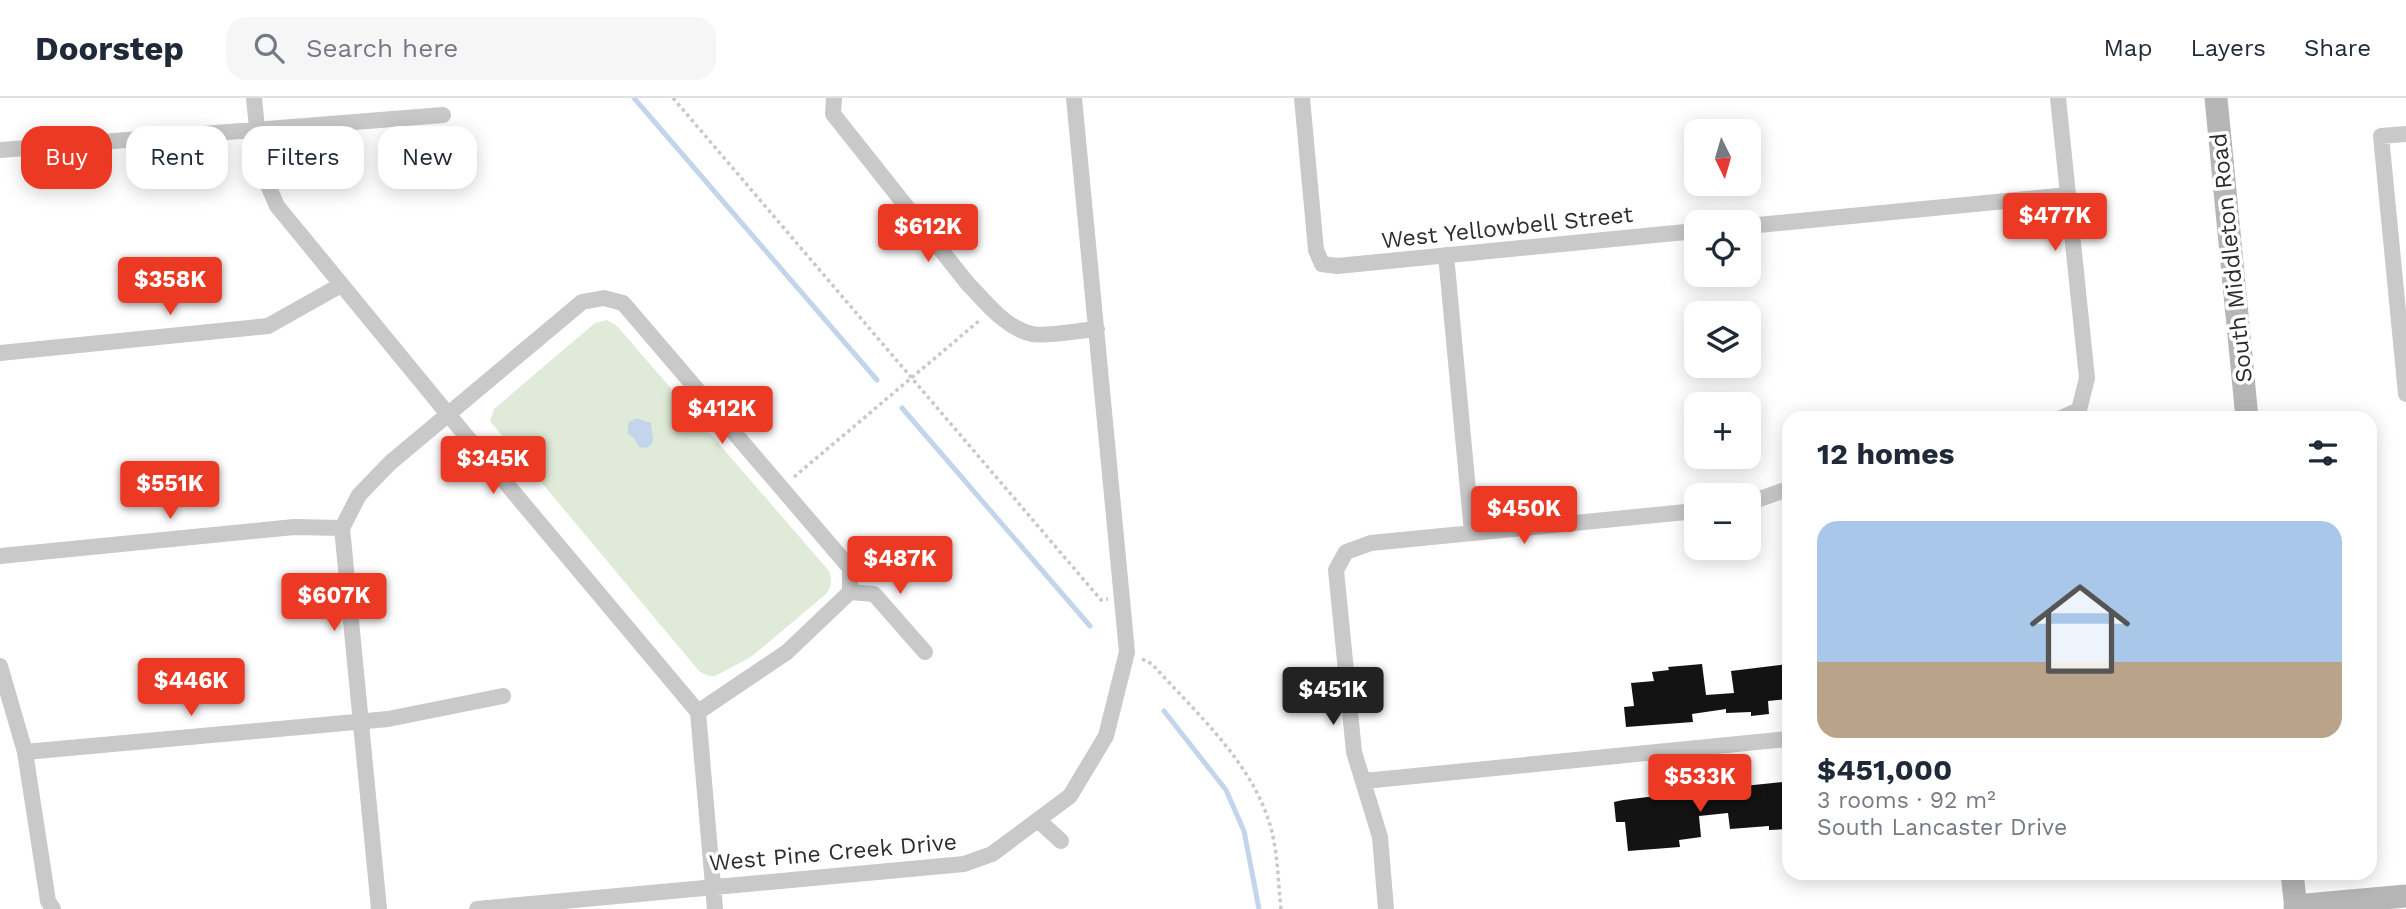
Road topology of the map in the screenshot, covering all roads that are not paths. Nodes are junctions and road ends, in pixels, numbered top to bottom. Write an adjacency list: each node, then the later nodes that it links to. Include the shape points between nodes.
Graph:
1 (254, 98): 8 (street)
2 (834, 98): 19 (street, via 833,114 992,309 1011,325 1033,334)
3 (1074, 98): 19 (street, West Pine Creek Drive)
4 (1302, 98): 17 (street, West Yellowbell Street, via 1316,250 1322,264)
5 (2058, 98): 14 (street)
6 (2216, 98): 23 (main road, South Middleton Road)
7 (443, 115): 9 (street)
8 (257, 126)
9 (297, 126)
10 (242, 130): 12 (street)
11 (2406, 134): 21 (street, via 2381,136)
12 (0, 150)
13 (270, 189): 18 (street, via 277,206)
14 (2068, 195): 15 (street); 22 (street, via 2087,378)
15 (1761, 225)
16 (1684, 232): 17 (street, West Yellowbell Street)
17 (1446, 255): 29 (street)
18 (341, 285): 20 (street, via 268,326); 24 (street)
19 (1097, 329): 40 (street, West Pine Creek Drive, via 1127,652 1106,736 1070,796)
20 (0, 353)
21 (2406, 394)
22 (2077, 411)
23 (2246, 411)
24 (447, 413): 28 (street, via 359,495); 31 (street, via 582,302 604,298 623,303 850,568); 35 (street)
25 (1782, 491): 26 (street)
26 (1761, 498)
27 (1684, 512): 29 (street)
28 (342, 528): 30 (street, via 294,527); 36 (street)
29 (1472, 533): 39 (street, via 1371,543 1346,552 1336,570 1354,752)
30 (0, 556)
31 (850, 592): 32 (street, via 874,594); 35 (street, via 787,652)
32 (925, 652)
33 (0, 666): 38 (street)
34 (503, 696): 36 (street)
35 (698, 712): 43 (street)
36 (361, 722): 38 (street); 47 (street)
37 (1782, 740): 39 (street)
38 (25, 752): 46 (street, via 48,901)
39 (1364, 781): 50 (street, via 1380,837)
40 (1038, 820): 41 (street); 43 (street, West Pine Creek Drive, via 992,854 964,864)
41 (1061, 841)
42 (2293, 880): 45 (main road)
43 (713, 886): 48 (street, West Pine Creek Drive); 49 (street)
44 (2406, 896): 45 (main road)
45 (2295, 907)
46 (53, 909)
47 (379, 909)
48 (477, 909)
49 (715, 909)
50 (1386, 909)

